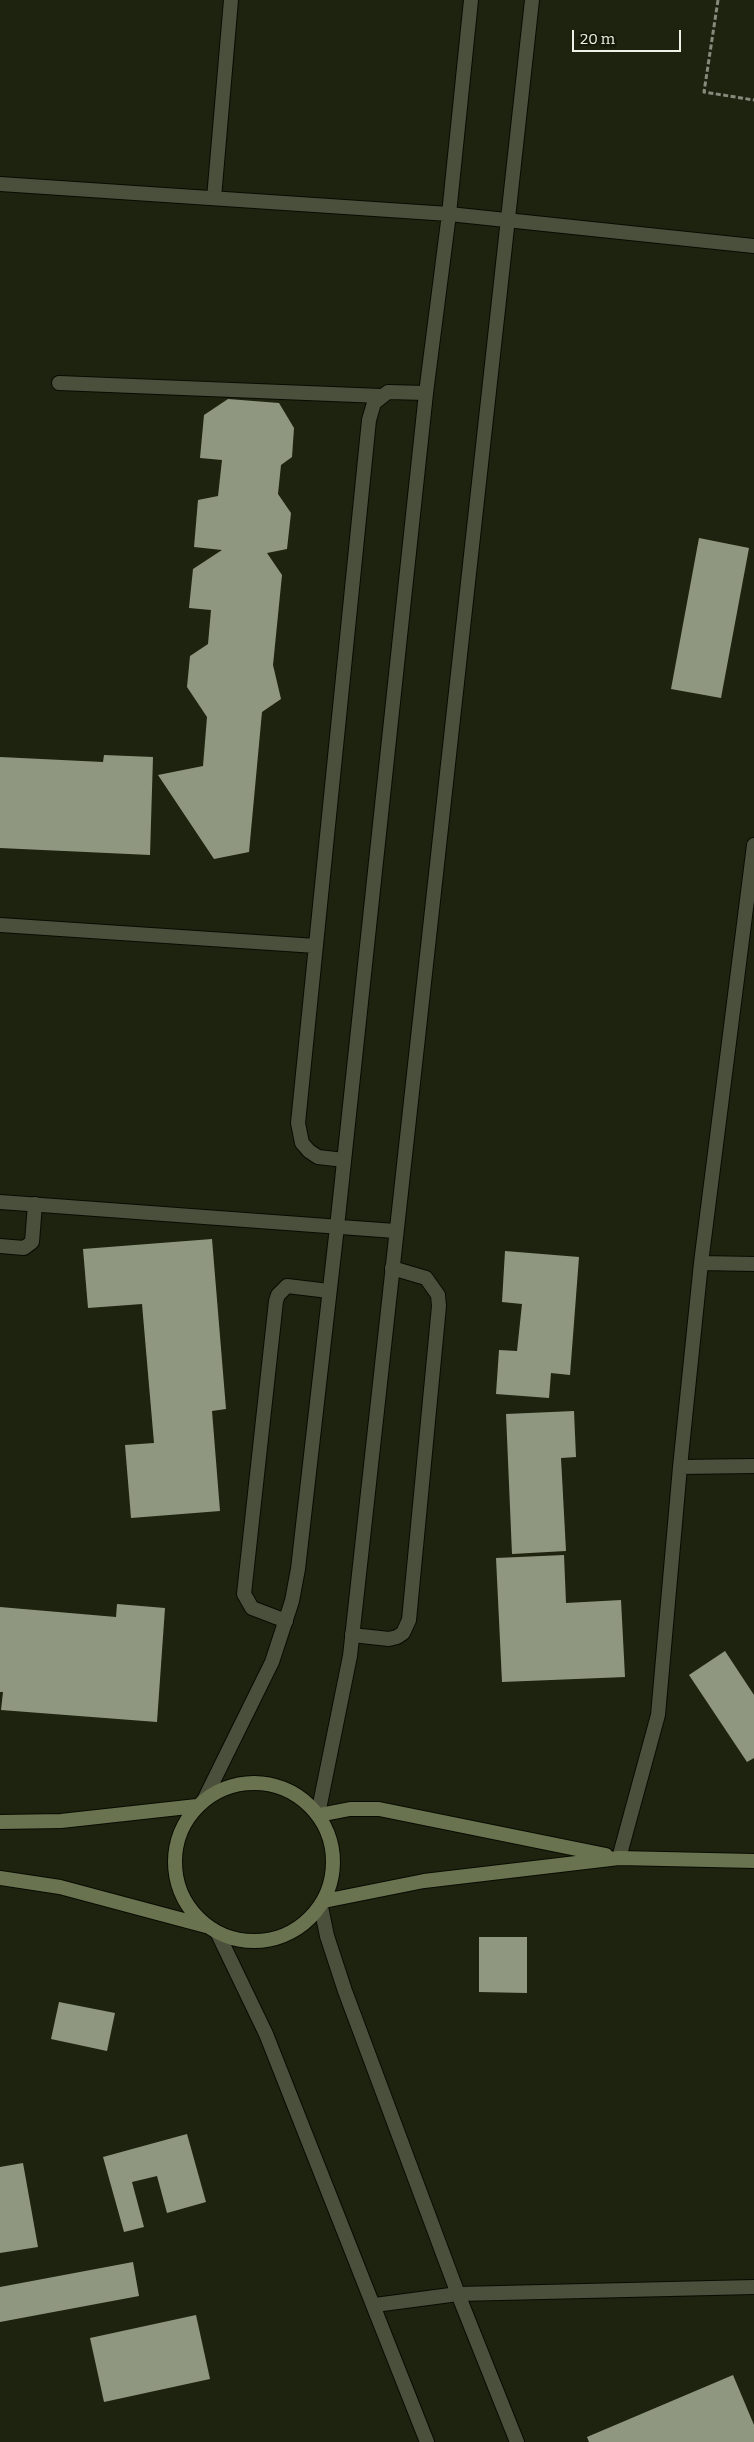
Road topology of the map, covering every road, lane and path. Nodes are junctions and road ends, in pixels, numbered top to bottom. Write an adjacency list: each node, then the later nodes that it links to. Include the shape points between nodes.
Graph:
1 (230, 0): 7 (street)
2 (471, 0): 8 (street)
3 (532, 0): 9 (street)
4 (718, 0): 5 (path, via 704,92)
5 (754, 100)
6 (0, 184): 7 (street)
7 (214, 198): 8 (street)
8 (449, 214): 9 (street); 12 (street)
9 (507, 220): 10 (street); 21 (street)
10 (754, 246)
11 (59, 383): 13 (street)
12 (426, 393): 13 (street, via 397,391); 17 (street)
13 (381, 396): 16 (street, via 374,403 369,420)
14 (754, 845): 23 (street)
15 (0, 925): 16 (street)
16 (316, 946): 17 (street, via 299,1134 308,1151 318,1157)
17 (344, 1160): 20 (street)
18 (0, 1202): 19 (street)
19 (35, 1204): 20 (street); 22 (street, via 32,1242 24,1248)
20 (337, 1227): 21 (street); 26 (street)
21 (396, 1231): 25 (street)
22 (0, 1246)
23 (701, 1263): 24 (street); 28 (street)
24 (754, 1264)
25 (392, 1268): 30 (street); 30 (street, via 426,1278 438,1295 439,1306 409,1620 403,1633 397,1637)
26 (330, 1291): 29 (street, via 298,1568); 29 (street, via 287,1286 276,1301 244,1594 252,1608)
27 (754, 1466): 28 (street)
28 (680, 1467): 34 (street, via 658,1715)
29 (286, 1621): 31 (street, via 272,1662)
30 (352, 1635): 32 (street)
31 (200, 1803): 32 (main road, via 226,1787 251,1782 277,1785 300,1796); 33 (main road, via 61,1820); 38 (main road, via 181,1831 176,1846 175,1868 180,1890 190,1910)
32 (319, 1815): 34 (main road, via 350,1809 379,1810); 37 (main road, via 329,1835 334,1857 332,1880)
33 (0, 1822)
34 (619, 1858): 35 (main road); 37 (main road, via 424,1881)
35 (754, 1862)
36 (0, 1878): 38 (main road, via 60,1887)
37 (323, 1904): 38 (main road, via 306,1924 286,1936 264,1942 240,1941); 40 (street, via 335,1964)
38 (212, 1930): 41 (street, via 252,2002)
39 (754, 2287): 40 (street)
40 (458, 2294): 41 (street); 43 (street)
41 (374, 2305): 42 (street)
42 (427, 2442)
43 (517, 2442)

